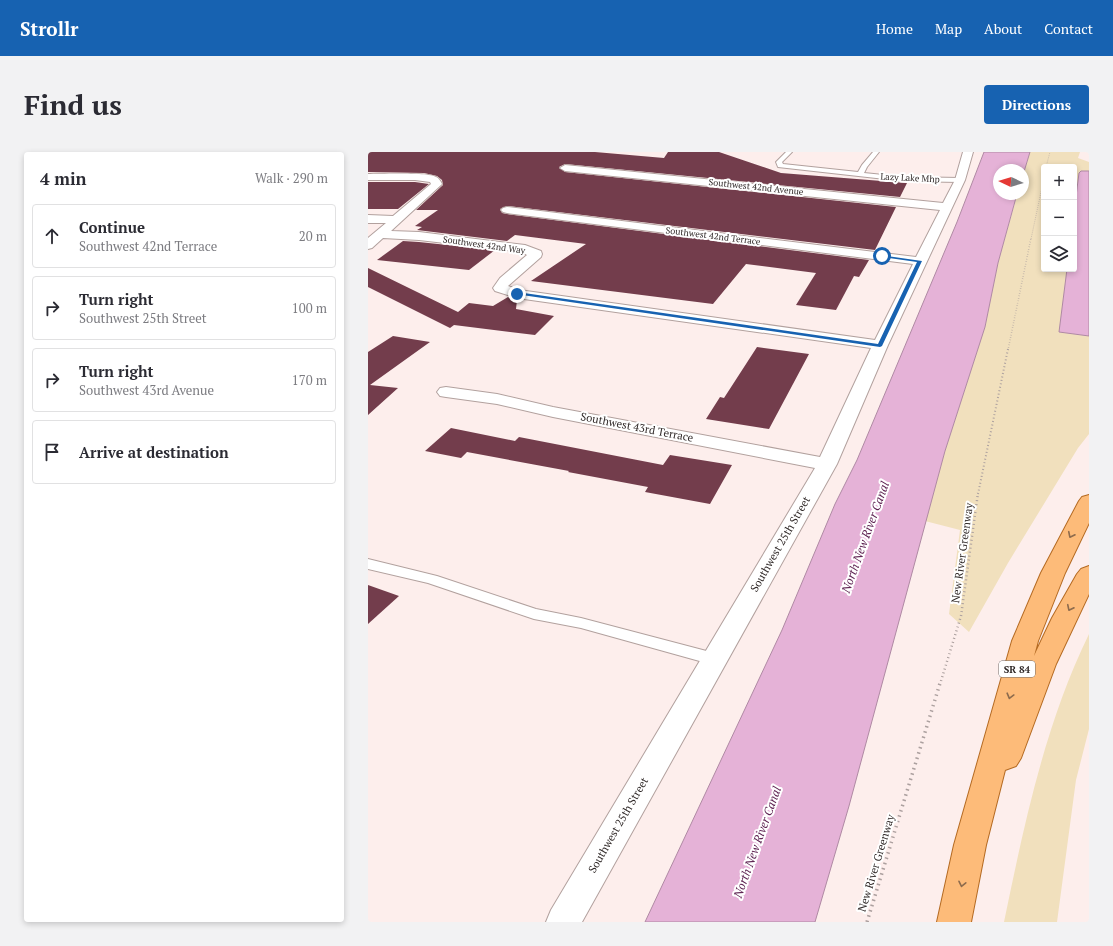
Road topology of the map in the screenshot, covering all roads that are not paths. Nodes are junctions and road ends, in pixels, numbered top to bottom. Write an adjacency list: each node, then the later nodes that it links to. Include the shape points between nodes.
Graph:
1 (789, 152): 5 (lane, Lazy Lake Mhp, via 779,162 780,166)
2 (876, 152): 5 (lane, Lazy Lake Mhp)
3 (968, 152): 7 (street, Southwest 25th Street)
4 (565, 168): 8 (street, Southwest 42nd Avenue)
5 (860, 174): 7 (lane, Lazy Lake Mhp, via 919,180)
6 (368, 177): 11 (street, via 415,177 433,179 437,184)
7 (960, 180): 8 (street, Southwest 25th Street)
8 (947, 207): 14 (street, Southwest 25th Street)
9 (507, 210): 14 (street, Southwest 42nd Terrace)
10 (368, 219): 11 (street)
11 (397, 220): 12 (street)
12 (380, 234): 13 (street); 15 (street, Southwest 42nd Way, via 420,236 525,249 536,254 500,288 517,294)
13 (368, 245)
14 (920, 261): 15 (street, Southwest 25th Street)
15 (880, 346): 17 (street, Southwest 25th Street)
16 (446, 392): 17 (street, Southwest 43rd Terrace, via 497,399)
17 (827, 464): 21 (street, Southwest 25th Street)
18 (1089, 501): 22 (main road, SR 84, one-way to 22, via 1053,573 1025,641)
19 (368, 564): 21 (lane, via 432,579 534,614 581,623)
20 (1089, 574): 22 (main road, one-way to 22, via 1078,590 1050,648)
21 (714, 660): 23 (street, Southwest 25th Street)
22 (970, 846): 24 (main road, SR 84, one-way to 24)
23 (563, 922)
24 (954, 922)

